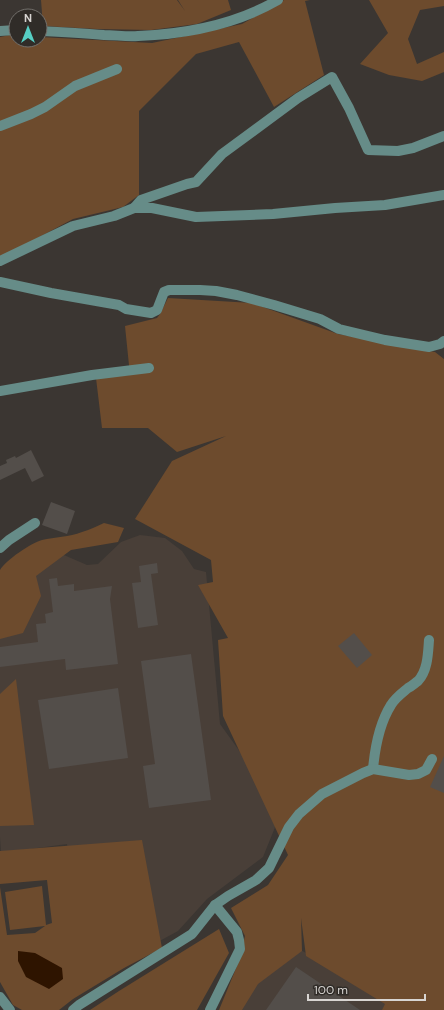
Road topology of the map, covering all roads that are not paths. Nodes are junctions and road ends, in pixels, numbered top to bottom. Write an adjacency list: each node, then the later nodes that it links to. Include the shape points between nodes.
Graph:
1 (278, 0): 2 (street, via 254,13 231,21 180,33 136,36)
2 (48, 31)
3 (117, 69): 4 (street, via 75,86 45,107)
4 (0, 126)
5 (444, 136): 7 (street, via 398,151 368,150 332,77 298,98 222,154 196,182 141,200)
6 (444, 195): 7 (street, via 385,205 250,215 196,217 152,208)
7 (134, 208): 8 (street, via 114,216 73,226)
8 (0, 261)
9 (0, 282): 10 (street, via 119,305 151,314 158,310 164,292 216,291 274,305 320,319 339,329 386,340 429,347)
10 (444, 341)
11 (149, 368): 12 (street)
12 (0, 391)
13 (35, 523): 14 (street)
14 (0, 548)
15 (429, 640): 17 (street, via 424,670 419,680 391,704 380,729)
16 (432, 759): 17 (street, via 426,770 418,774)
17 (373, 769): 18 (street, via 322,794 299,814 289,827 269,868 256,880)
18 (215, 905): 21 (street, via 192,934); 22 (street, via 236,932 240,949)
19 (0, 997): 20 (street)
20 (10, 1010)
21 (73, 1010)
22 (210, 1010)

